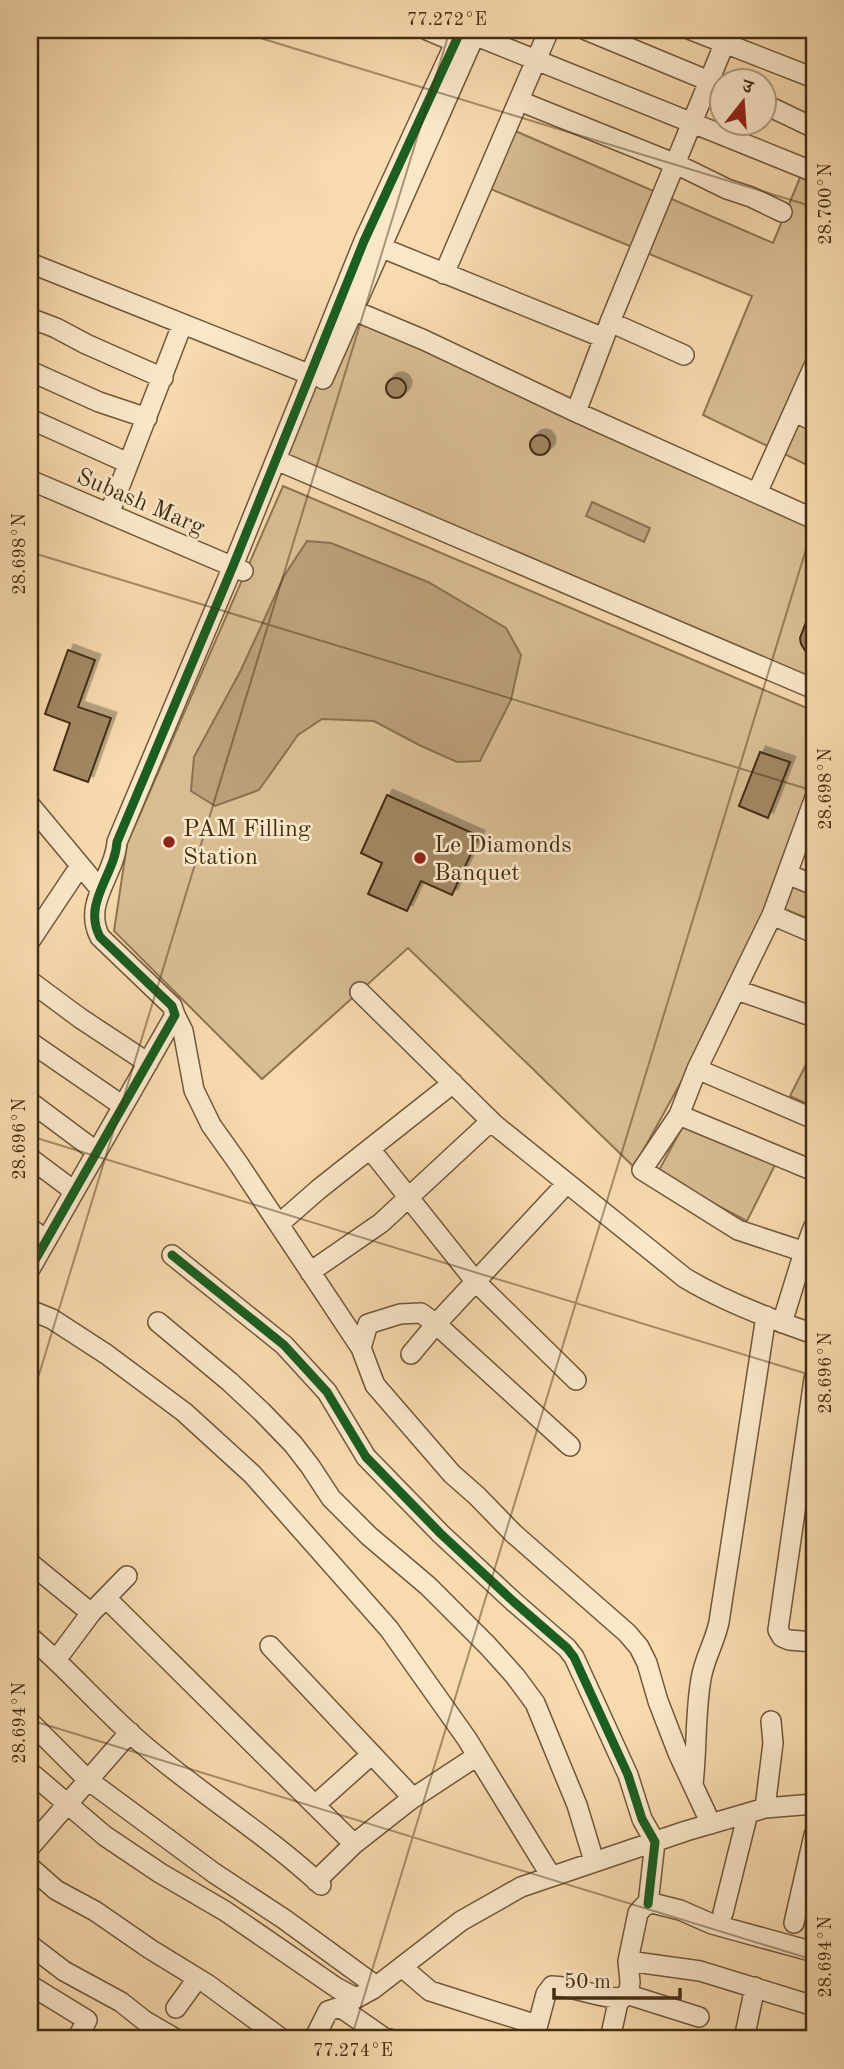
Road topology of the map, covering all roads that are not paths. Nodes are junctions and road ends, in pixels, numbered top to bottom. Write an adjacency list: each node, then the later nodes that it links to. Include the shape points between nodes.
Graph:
1 (427, 30): 5 (street)
2 (549, 30): 7 (street)
3 (586, 30): 10 (street)
4 (691, 30): 6 (street)
5 (467, 37): 7 (street); 19 (street); 22 (street, via 364,241)
6 (727, 37): 8 (street); 9 (street)
7 (536, 60): 14 (street); 21 (street)
8 (720, 66)
9 (814, 78)
10 (708, 81)
11 (708, 97): 14 (street)
12 (527, 104): 16 (street)
13 (778, 111): 15 (street)
14 (693, 122): 16 (street); 17 (street)
15 (810, 126)
16 (676, 164): 18 (street); 25 (street)
17 (814, 172)
18 (782, 212)
19 (380, 247): 21 (street); 22 (street)
20 (30, 263): 24 (street)
21 (444, 274): 25 (street)
22 (346, 306): 29 (street); 31 (street); 36 (street)
23 (30, 318): 30 (street)
24 (182, 325): 29 (street); 30 (street)
25 (607, 330): 26 (street); 31 (street)
26 (684, 355)
27 (814, 366): 32 (street)
28 (30, 371): 33 (street)
29 (311, 375): 36 (street)
30 (163, 378): 33 (street)
31 (576, 412): 39 (street)
32 (794, 412): 35 (street); 39 (street)
33 (147, 418): 37 (street)
34 (30, 419): 37 (street)
35 (814, 421)
36 (280, 462): 42 (street); 43 (street)
37 (128, 463): 40 (street)
38 (30, 480): 40 (street, Subash Marg)
39 (757, 493): 41 (street)
40 (109, 514): 42 (street, Subash Marg)
41 (814, 519)
42 (238, 569): 49 (street, via 125,847 116,853)
43 (814, 689)
44 (814, 803): 47 (street)
45 (30, 805): 46 (street)
46 (80, 866): 49 (street); 52 (street)
47 (787, 874): 48 (street); 50 (street)
48 (814, 885)
49 (100, 889): 56 (street, via 95,922 100,937 172,1006)
50 (772, 915): 51 (street); 54 (street)
51 (814, 933)
52 (30, 941)
53 (30, 981): 59 (street)
54 (737, 990): 57 (street); 60 (street)
55 (360, 992): 61 (street)
56 (175, 1015): 59 (street); 74 (street, via 183,1031 194,1090 211,1125)
57 (814, 1017)
58 (30, 1042): 63 (street)
59 (148, 1063): 63 (street)
60 (697, 1069): 64 (street); 65 (street)
61 (453, 1083): 66 (street); 67 (street)
62 (30, 1102): 68 (street)
63 (123, 1106): 68 (street)
64 (679, 1115): 70 (street); 78 (street, via 642,1170 738,1230)
65 (814, 1119)
66 (491, 1121): 71 (street); 73 (street)
67 (370, 1149): 73 (street); 74 (street)
68 (97, 1152): 72 (street)
69 (30, 1158): 72 (street)
70 (814, 1171)
71 (567, 1183): 82 (street); 84 (street, via 685,1278)
72 (74, 1191): 77 (street)
73 (408, 1198): 81 (street, via 381,1223); 82 (street)
74 (279, 1224): 81 (street)
75 (814, 1226): 78 (street)
76 (30, 1228): 77 (street)
77 (46, 1240): 80 (street)
78 (809, 1254): 84 (street)
79 (172, 1255): 116 (street, via 284,1345 327,1392 366,1457 441,1534 567,1648 589,1687)
80 (30, 1269)
81 (310, 1272): 88 (street)
82 (476, 1282): 86 (street); 91 (street)
83 (30, 1310): 105 (street, via 52,1318 162,1395 252,1474 388,1629)
84 (774, 1319): 87 (street); 108 (street, via 716,1636 701,1681)
85 (158, 1322): 119 (street, via 262,1412 302,1455 331,1498 429,1586 515,1676 535,1703)
86 (436, 1324): 88 (street, via 421,1313 368,1324); 89 (street); 92 (street)
87 (814, 1334)
88 (361, 1348): 108 (street, via 375,1385 444,1466 639,1647)
89 (411, 1354)
90 (814, 1379): 98 (street, via 778,1630 789,1640)
91 (576, 1380)
92 (570, 1446)
93 (30, 1563): 96 (street)
94 (127, 1576): 95 (street)
95 (106, 1598): 96 (street); 112 (street)
96 (91, 1613): 100 (street)
97 (30, 1637): 100 (street)
98 (814, 1642)
99 (270, 1646): 104 (street)
100 (57, 1660): 103 (street)
101 (771, 1721): 113 (street, via 773,1743)
102 (30, 1722): 107 (street)
103 (130, 1732): 107 (street); 117 (street, via 318,1883)
104 (372, 1754): 109 (street); 112 (street)
105 (477, 1756): 109 (street); 121 (street)
106 (30, 1772): 110 (street)
107 (88, 1780): 110 (street); 131 (street)
108 (693, 1785): 114 (street)
109 (413, 1798): 117 (street)
110 (67, 1804): 118 (street); 134 (street, via 105,1836 226,1911 337,1988)
111 (814, 1804): 113 (street)
112 (315, 1805): 117 (street)
113 (757, 1810): 114 (street); 123 (street)
114 (711, 1824): 116 (street)
115 (814, 1835): 124 (street)
116 (655, 1842): 119 (street); 122 (street)
117 (354, 1844)
118 (30, 1847)
119 (594, 1861): 121 (street)
120 (30, 1867): 129 (street, via 56,1890)
121 (551, 1877): 128 (street, via 521,1887 461,1921)
122 (648, 1904): 126 (street); 127 (street, via 638,1913)
123 (723, 1913)
124 (794, 1923)
125 (30, 1945): 140 (street)
126 (814, 1952)
127 (628, 1961): 132 (street, via 700,1971); 133 (street, via 630,1982)
128 (402, 1967): 131 (street); 138 (street, via 430,1990)
129 (197, 1979): 136 (street); 141 (street)
130 (30, 1984): 139 (street, via 87,2020)
131 (376, 1986): 134 (street)
132 (755, 1987): 135 (street); 145 (street)
133 (623, 1996): 137 (street); 138 (street, via 611,1998 552,1986); 144 (street)
134 (348, 2002): 142 (street, via 328,2011); 143 (street)
135 (814, 2006)
136 (176, 2008)
137 (699, 2017)
138 (536, 2032)
139 (77, 2039)
140 (176, 2039)
141 (282, 2039)
142 (314, 2039)
143 (390, 2039)
144 (610, 2039)
145 (744, 2039)

